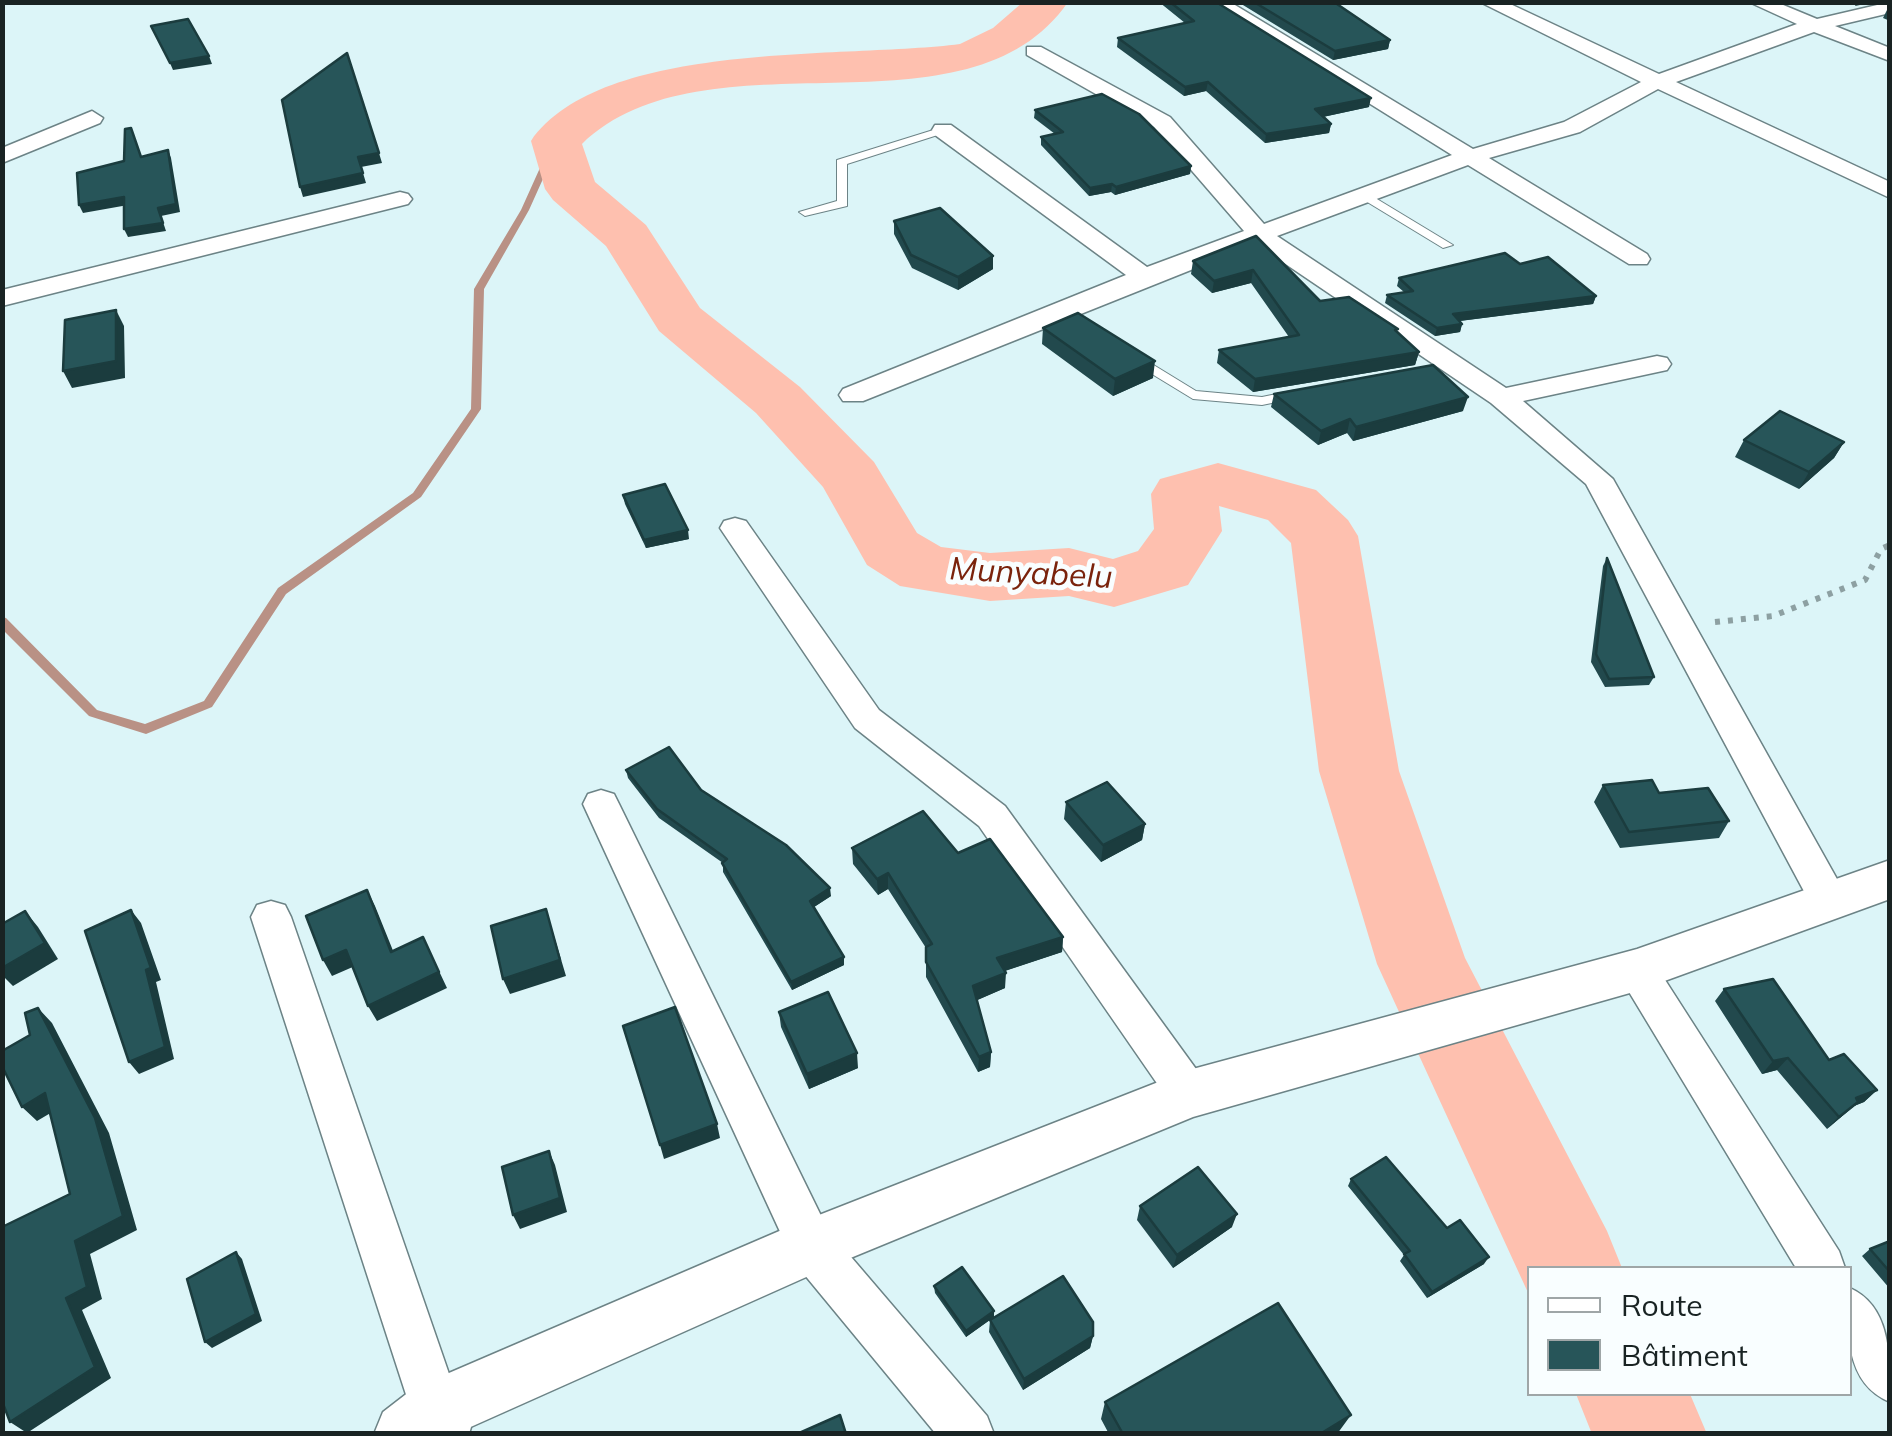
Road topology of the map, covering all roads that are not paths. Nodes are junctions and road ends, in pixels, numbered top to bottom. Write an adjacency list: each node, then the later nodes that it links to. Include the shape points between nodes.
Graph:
1 (1216, 2): 12 (street)
2 (1489, 2): 8 (street)
3 (1758, 2): 5 (street)
4 (1890, 8): 5 (street)
5 (1811, 26): 7 (street); 8 (street)
6 (1034, 51): 17 (street, via 1162,122)
7 (1890, 55)
8 (1654, 83): 12 (street, via 1572,127); 13 (street)
9 (92, 118): 11 (street)
10 (943, 130): 16 (lane, via 841,162 843,203); 20 (street)
11 (2, 156)
12 (1469, 157): 14 (street); 19 (street)
13 (1890, 191)
14 (1364, 196): 17 (street); 18 (lane)
15 (400, 199): 21 (street)
16 (805, 212)
17 (1260, 236): 20 (street); 26 (street, via 1445,368)
18 (1446, 245)
19 (1638, 259)
20 (1144, 278): 25 (street, via 1072,315)
21 (2, 298)
22 (1128, 352): 24 (lane, via 1193,395 1262,400)
23 (1657, 364): 26 (street)
24 (1320, 390)
25 (853, 395)
26 (1501, 397): 30 (street, via 1598,479)
27 (735, 528): 33 (street, via 867,719 992,816)
28 (601, 804): 34 (street)
29 (1890, 879): 30 (street)
30 (1828, 898): 32 (street)
31 (271, 917): 38 (street)
32 (1637, 970): 33 (street); 35 (street)
33 (1188, 1094): 34 (street)
34 (811, 1246): 38 (street); 39 (street)
35 (1821, 1266)
36 (1852, 1315): 37 (street)
37 (1890, 1377)
38 (430, 1425)
39 (970, 1434)

